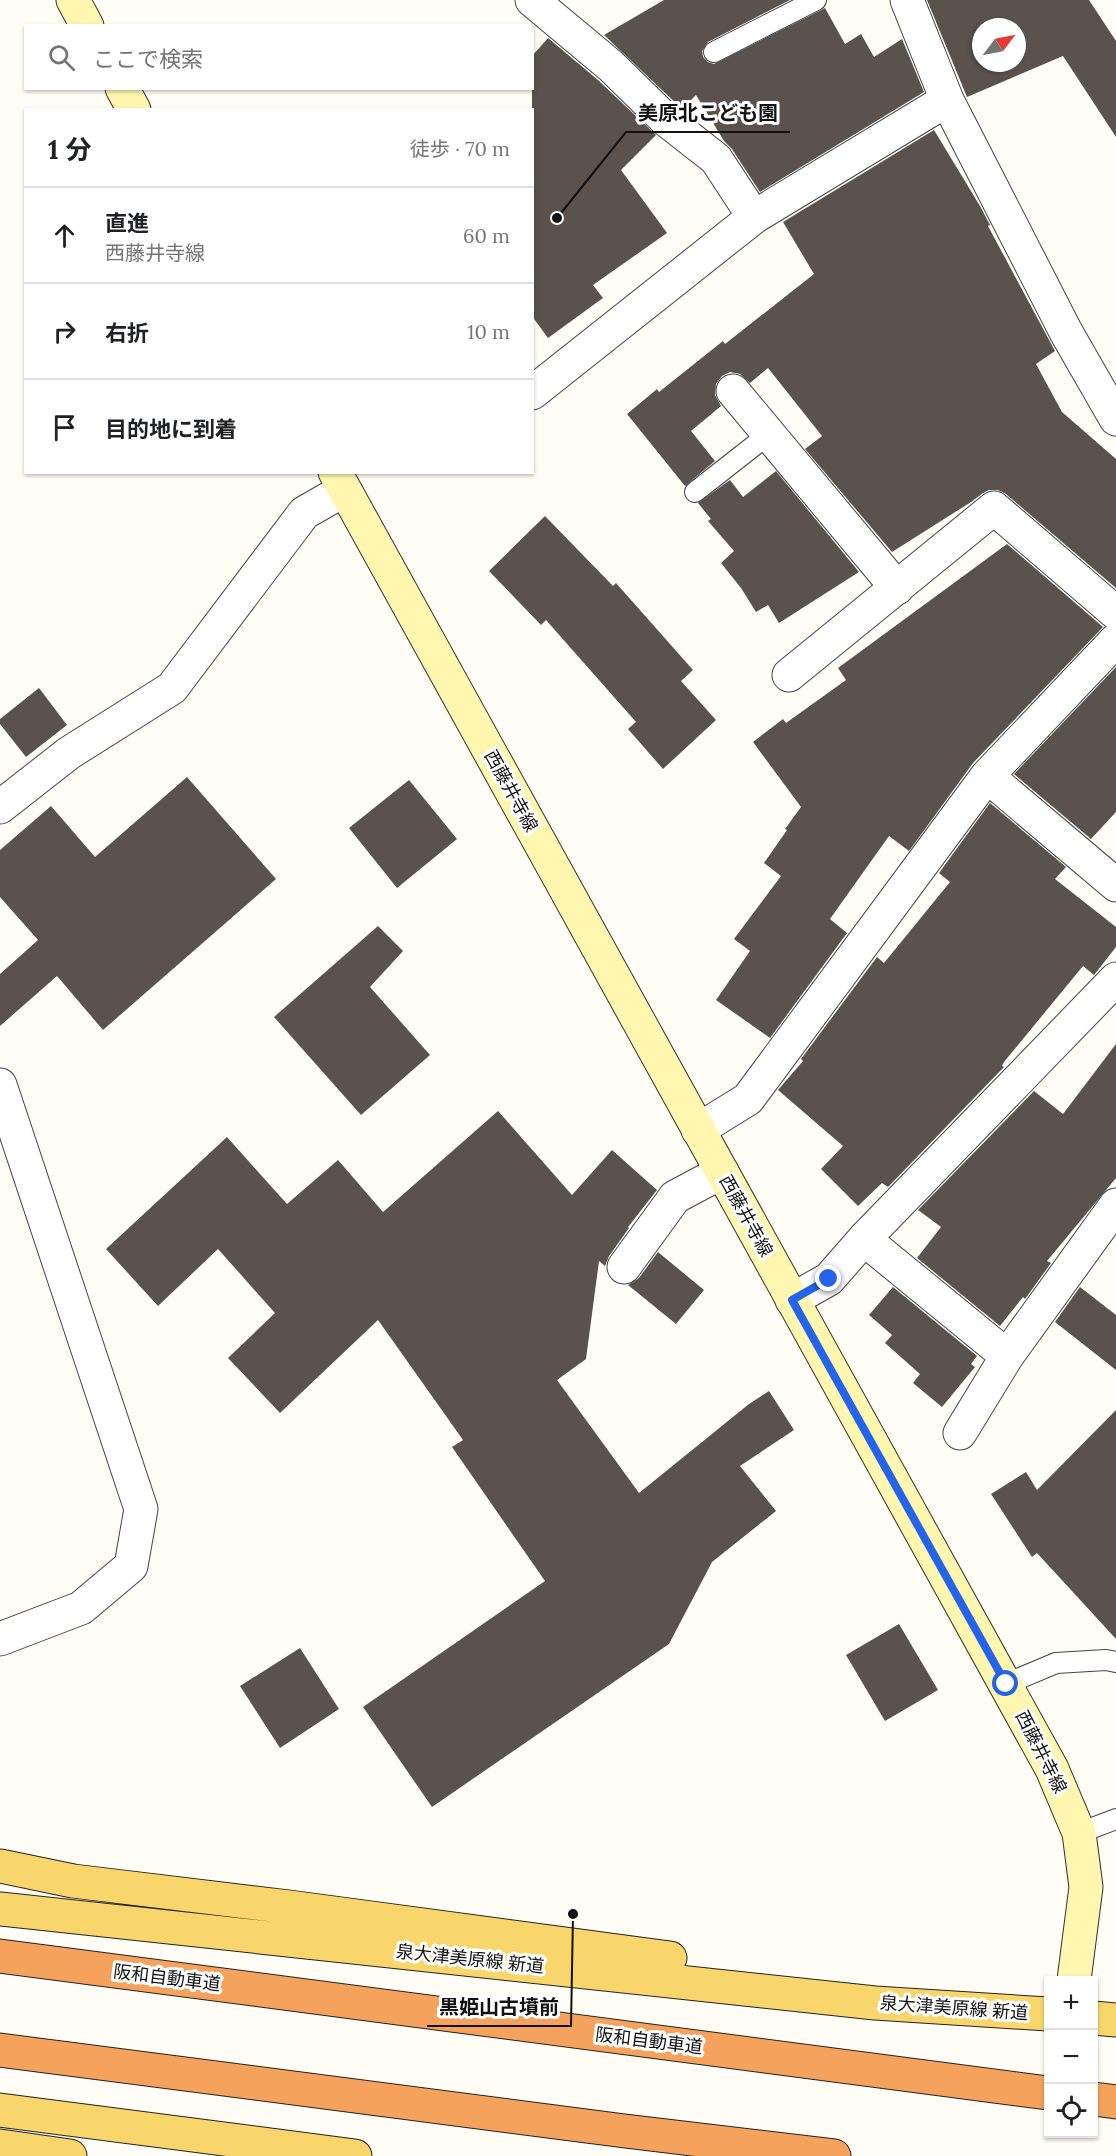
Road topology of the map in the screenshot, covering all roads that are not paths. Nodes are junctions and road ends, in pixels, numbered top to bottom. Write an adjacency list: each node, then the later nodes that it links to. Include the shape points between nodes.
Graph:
1 (73, 0): 5 (main road)
2 (532, 0): 10 (street, via 716,159)
3 (816, 0): 6 (lane)
4 (906, 0): 8 (street)
5 (86, 24)
6 (714, 52)
7 (123, 90): 9 (main road)
8 (946, 100): 10 (street); 13 (street, via 1066,332)
9 (133, 108)
10 (754, 216): 11 (street)
11 (534, 391)
12 (733, 391): 14 (street)
13 (1116, 419)
14 (769, 434): 16 (lane); 17 (street)
15 (339, 481): 22 (street, via 304,513 172,688 69,753); 26 (main road, 西藤井寺線)
16 (695, 492)
17 (897, 588): 18 (street, via 994,508); 20 (street)
18 (1116, 613)
19 (1116, 640): 21 (street)
20 (789, 675)
21 (987, 776): 23 (street); 26 (street, via 748,1100)
22 (0, 807)
23 (1116, 885)
24 (1116, 979): 29 (street)
25 (0, 1085): 34 (street, via 141,1509 131,1566 81,1608)
26 (698, 1130): 27 (main road, 西藤井寺線)
27 (722, 1172): 30 (street, via 675,1197); 31 (main road, 西藤井寺線)
28 (1116, 1205): 32 (street)
29 (864, 1239): 31 (street, via 829,1279); 32 (street)
30 (624, 1267)
31 (792, 1300): 36 (main road, 西藤井寺線)
32 (1007, 1356): 33 (street)
33 (960, 1433)
34 (0, 1639)
35 (1116, 1662): 36 (lane, via 1106,1659 1056,1663)
36 (1006, 1684): 38 (main road, 西藤井寺線, via 1052,1769)
37 (1116, 1819): 38 (lane)
38 (1079, 1833): 42 (main road, 西藤井寺線, via 1086,1887)
39 (0, 1866): 43 (main road, via 73,1881 798,1974)
40 (0, 1909): 43 (main road, 泉大津美原線 新道)
41 (0, 1956): 48 (highway, 阪和自動車道)
42 (1075, 1976)
43 (875, 2003): 44 (main road, 泉大津美原線 新道)
44 (1044, 2014)
45 (1098, 2018): 46 (main road)
46 (1116, 2020)
47 (0, 2050): 55 (highway)
48 (1044, 2092)
49 (1098, 2100): 50 (highway)
50 (1116, 2102)
51 (0, 2110): 54 (main road)
52 (0, 2146): 53 (main road)
53 (70, 2156)
54 (355, 2156)
55 (834, 2156)

